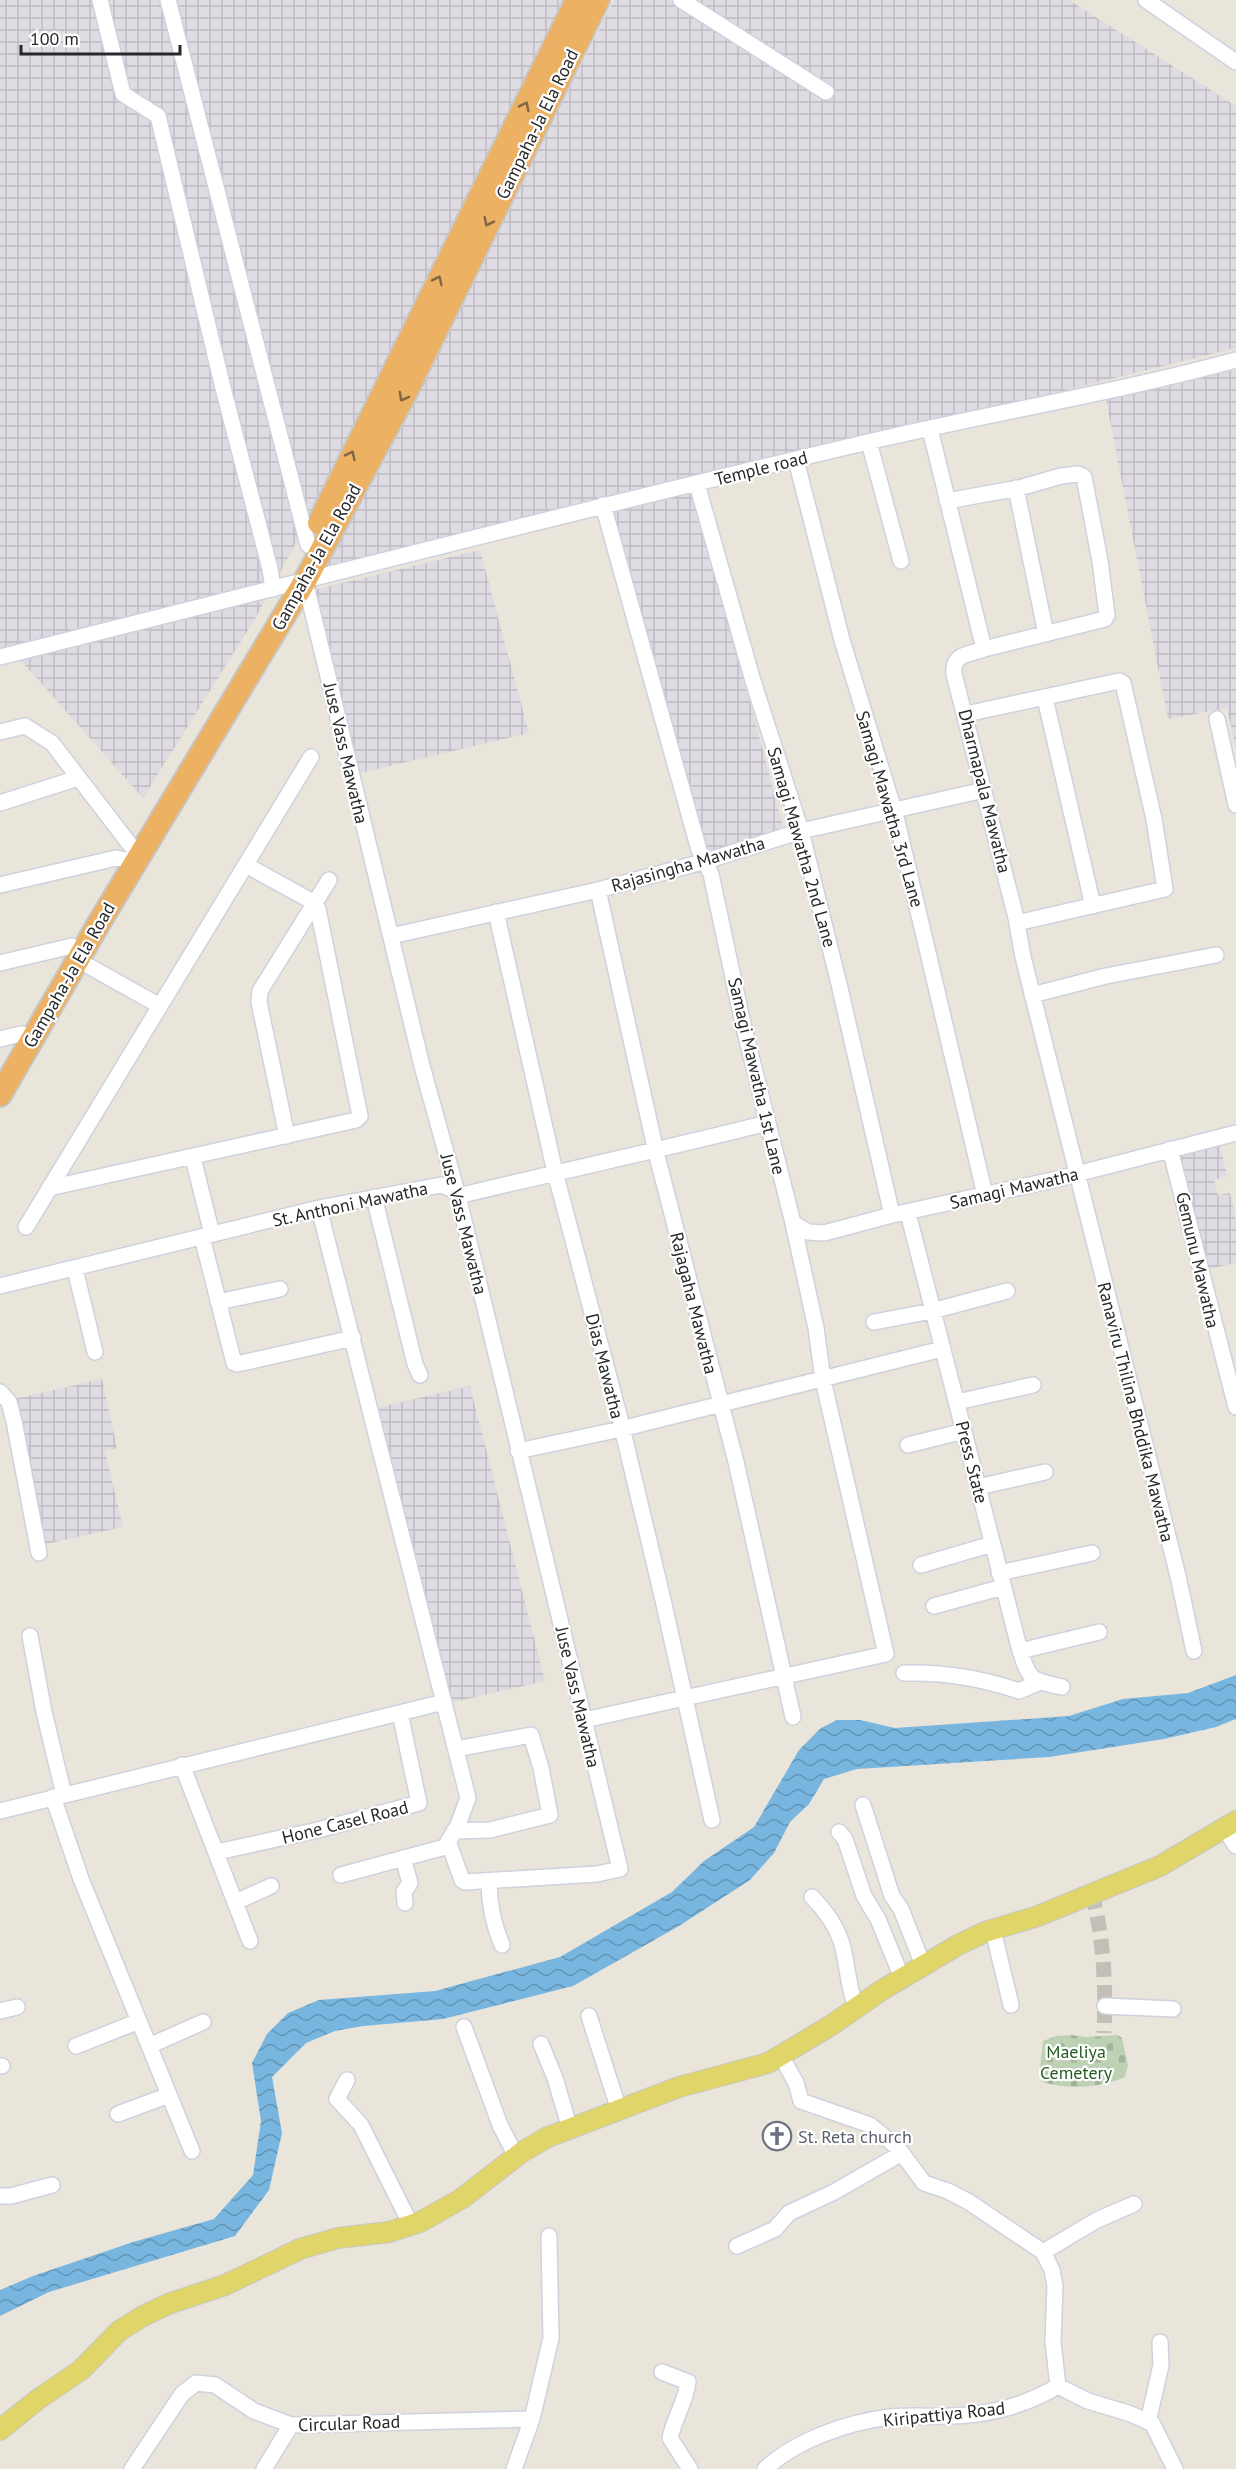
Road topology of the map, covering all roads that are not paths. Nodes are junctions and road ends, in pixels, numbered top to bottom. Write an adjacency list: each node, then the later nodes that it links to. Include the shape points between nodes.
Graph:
1 (100, 0): 19 (street, Juse Vass Mawatha, via 123,94 158,116 270,569)
2 (168, 0): 17 (street)
3 (577, 0): 17 (highway, Gampaha-Ja Ela Road, one-way to 3)
4 (598, 0): 19 (highway, Gampaha-Ja Ela Road, one-way to 19, via 406,392)
5 (681, 0): 8 (street)
6 (1146, 0): 7 (street)
7 (1236, 63)
8 (826, 92)
9 (1236, 360): 10 (street, Temple road)
10 (930, 429): 11 (street, Temple road); 15 (street)
11 (869, 442): 12 (street, Temple road); 18 (street)
12 (796, 460): 13 (street, Temple road); 32 (street, Samagi Mawatha 3rd Lane, via 842,640)
13 (697, 484): 16 (street, Temple road); 33 (street, Samagi Mawatha 2nd Lane)
14 (1016, 488): 15 (street); 20 (street); 20 (street, via 1078,474 1084,477 1091,511 1107,615 1105,619)
15 (947, 501): 21 (street)
16 (603, 505): 19 (street, Temple road); 35 (street, Samagi Mawatha 1st Lane, via 699,850)
17 (308, 545): 19 (highway, Gampaha-Ja Ela Road)
18 (901, 561)
19 (288, 585): 22 (street, Temple road); 34 (highway, Gampaha-Ja Ela Road); 44 (street, Juse Vass Mawatha)
20 (1046, 634): 21 (street)
21 (984, 649): 24 (street, Dharmapala Mawatha, via 964,656 954,665)
22 (0, 657)
23 (1045, 698): 24 (street); 41 (street); 41 (street, via 1123,683 1154,819 1165,889)
24 (966, 714): 29 (street, Dharmapala Mawatha)
25 (1217, 719): 31 (street)
26 (0, 732): 28 (street, via 25,726 51,743)
27 (311, 758): 36 (street)
28 (78, 778): 30 (street); 34 (street)
29 (984, 790): 32 (street, Rajasingha Mawatha); 43 (street, Dharmapala Mawatha)
30 (0, 803)
31 (1236, 805)
32 (893, 808): 33 (street, Rajasingha Mawatha); 62 (street, Samagi Mawatha 3rd Lane)
33 (801, 831): 35 (street, Rajasingha Mawatha); 67 (street, Samagi Mawatha 2nd Lane)
34 (133, 855): 38 (street); 45 (highway, Gampaha-Ja Ela Road)
35 (706, 861): 39 (street, Rajasingha Mawatha); 53 (street, Samagi Mawatha 1st Lane)
36 (246, 865): 40 (street); 49 (street)
37 (329, 880): 40 (street)
38 (0, 885)
39 (598, 890): 42 (street, Rajasingha Mawatha); 57 (street, Rajagaha Mawatha)
40 (314, 902): 55 (street, via 260,991); 55 (street, via 360,1116)
41 (1093, 906): 43 (street)
42 (496, 912): 44 (street, Rajasingha Mawatha); 59 (street, Dias Mawatha)
43 (1017, 923): 48 (street, Dharmapala Mawatha)
44 (391, 936): 63 (street, Juse Vass Mawatha)
45 (75, 953): 47 (street); 49 (street); 50 (highway, Gampaha-Ja Ela Road)
46 (1216, 955): 48 (street)
47 (0, 963)
48 (1032, 994): 60 (street, Dharmapala Mawatha)
49 (160, 1006): 61 (street)
50 (18, 1036): 51 (highway, Gampaha-Ja Ela Road); 52 (highway, Gampaha-Ja Ela Road)
51 (0, 1071)
52 (0, 1095)
53 (767, 1123): 57 (street); 68 (street, Samagi Mawatha 1st Lane)
54 (1236, 1133): 56 (street, Samagi Mawatha)
55 (287, 1136): 58 (street)
56 (1170, 1149): 60 (street, Samagi Mawatha); 87 (street, Gemunu Mawatha)
57 (656, 1152): 59 (street); 86 (street, Rajagaha Mawatha)
58 (193, 1158): 61 (street); 70 (street)
59 (555, 1172): 63 (street); 88 (street, Dias Mawatha)
60 (1078, 1173): 62 (street, Samagi Mawatha); 103 (street, Ranaviru Thilina Bhddika Mawatha)
61 (49, 1188): 69 (street)
62 (986, 1195): 66 (street, Samagi Mawatha)
63 (458, 1196): 64 (street, St. Anthoni Mawatha, via 441,1185); 91 (street, Juse Vass Mawatha)
64 (374, 1197): 65 (street, St. Anthoni Mawatha); 81 (street)
65 (319, 1208): 70 (street, St. Anthoni Mawatha); 78 (street)
66 (908, 1213): 67 (street, Samagi Mawatha); 76 (street, Press State)
67 (892, 1215): 68 (street, Samagi Mawatha, via 824,1233 807,1232)
68 (793, 1223): 82 (street, Samagi Mawatha 1st Lane)
69 (26, 1227)
70 (207, 1236): 71 (street, St. Anthoni Mawatha); 75 (street)
71 (75, 1269): 72 (street, St. Anthoni Mawatha); 80 (street)
72 (0, 1286)
73 (280, 1289): 75 (street)
74 (1007, 1291): 76 (street)
75 (218, 1302): 78 (street, via 237,1364)
76 (932, 1311): 77 (street); 79 (street, Press State)
77 (874, 1322)
78 (353, 1338): 109 (street)
79 (942, 1349): 82 (street); 85 (street, Press State)
80 (95, 1352)
81 (420, 1375)
82 (823, 1380): 86 (street); 105 (street, Samagi Mawatha 1st Lane, via 886,1654)
83 (1033, 1385): 85 (street)
84 (0, 1392): 95 (street, via 9,1402 14,1421)
85 (957, 1402): 89 (street, Press State)
86 (720, 1403): 88 (street); 105 (street, Rajagaha Mawatha)
87 (1236, 1407)
88 (621, 1429): 91 (street); 108 (street, Dias Mawatha)
89 (964, 1431): 90 (street); 93 (street, Press State)
90 (908, 1445)
91 (518, 1451): 112 (street, Juse Vass Mawatha)
92 (1045, 1473): 93 (street)
93 (978, 1487): 94 (street, Press State)
94 (992, 1544): 97 (street); 98 (street, Press State)
95 (39, 1553)
96 (1092, 1553): 98 (street)
97 (921, 1565)
98 (1001, 1580): 99 (street); 102 (street, Press State)
99 (934, 1606)
100 (1098, 1632): 102 (street)
101 (30, 1636): 115 (street)
102 (1020, 1651): 106 (street, Press State, via 1028,1675)
103 (1194, 1651)
104 (904, 1673): 106 (street, via 938,1672 1019,1691)
105 (783, 1676): 108 (street); 111 (street, Rajagaha Mawatha)
106 (1040, 1682): 107 (street)
107 (1062, 1687)
108 (685, 1698): 112 (street); 118 (street, Dias Mawatha)
109 (444, 1701): 110 (street); 113 (street)
110 (400, 1713): 114 (street); 123 (street, Hone Casel Road, via 419,1803)
111 (793, 1717)
112 (584, 1720): 126 (street, Juse Vass Mawatha, via 620,1869)
113 (456, 1749): 121 (street, via 468,1798); 121 (street, via 531,1735 550,1815)
114 (182, 1766): 115 (street); 123 (street)
115 (58, 1796): 117 (street); 143 (street, via 81,1879)
116 (863, 1804): 134 (street, via 892,1896)
117 (0, 1811)
118 (712, 1820)
119 (1230, 1824): 122 (street); 131 (main road, via 1160,1866 1038,1916)
120 (839, 1832): 135 (street)
121 (451, 1836): 124 (street, via 445,1847); 126 (street, via 462,1880)
122 (1236, 1846)
123 (217, 1852): 129 (street)
124 (403, 1858): 125 (street); 130 (street, via 410,1883 404,1892)
125 (341, 1875)
126 (489, 1881): 133 (street, via 489,1900)
127 (271, 1886): 129 (street)
128 (812, 1897): 138 (street, via 829,1916 841,1942)
129 (236, 1902): 132 (street)
130 (405, 1903)
131 (993, 1930): 134 (main road); 136 (street)
132 (250, 1941)
133 (502, 1945)
134 (923, 1965): 135 (main road)
135 (902, 1978): 138 (main road)
136 (1011, 2005)
137 (17, 2007): 141 (street)
138 (856, 2007): 149 (main road)
139 (1105, 2007): 140 (street)
140 (1173, 2009)
141 (0, 2011)
142 (589, 2016): 152 (street)
143 (139, 2021): 147 (street); 148 (street)
144 (203, 2022): 148 (street)
145 (464, 2027): 157 (street, via 500,2125)
146 (541, 2044): 154 (street)
147 (76, 2046)
148 (149, 2046): 151 (street)
149 (781, 2056): 152 (main road); 156 (street, via 801,2101 870,2125)
150 (347, 2080): 161 (street, via 337,2098 361,2125)
151 (169, 2095): 153 (street); 155 (street)
152 (619, 2110): 154 (main road)
153 (118, 2114)
154 (570, 2129): 157 (main road)
155 (192, 2151)
156 (902, 2153): 163 (street, via 789,2213 775,2229); 164 (street, via 924,2183 969,2202)
157 (516, 2156): 161 (main road, via 461,2199)
158 (52, 2185): 159 (street)
159 (0, 2196)
160 (1134, 2204): 164 (street, via 1097,2220)
161 (411, 2225): 171 (main road, via 300,2249 225,2285 143,2316 119,2331 81,2370)
162 (549, 2236): 168 (street, via 551,2338)
163 (737, 2246)
164 (1043, 2252): 167 (street, via 1055,2286 1053,2342)
165 (1160, 2342): 169 (street, via 1161,2365)
166 (662, 2372): 175 (street, via 688,2382 670,2438)
167 (1058, 2386): 169 (street, via 1088,2401); 176 (street, Kiripattiya Road, via 1033,2401 985,2413 887,2417 833,2431 808,2439)
168 (532, 2419): 170 (street, Circular Road); 174 (street)
169 (1148, 2421): 177 (street)
170 (291, 2426): 172 (street, Circular Road, via 254,2411 215,2385 196,2383 182,2394); 173 (street)
171 (0, 2430)
172 (132, 2469)
173 (264, 2469)
174 (514, 2469)
175 (690, 2469)
176 (765, 2469)
177 (1175, 2469)

